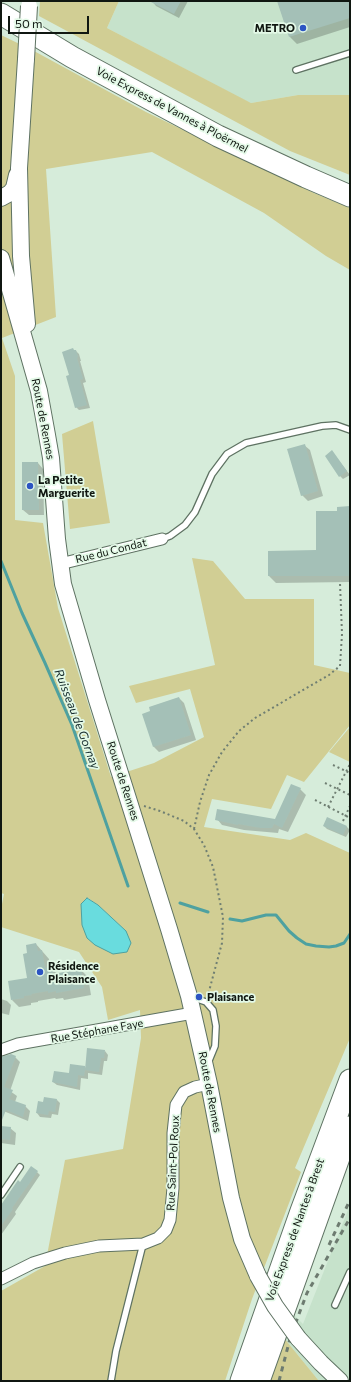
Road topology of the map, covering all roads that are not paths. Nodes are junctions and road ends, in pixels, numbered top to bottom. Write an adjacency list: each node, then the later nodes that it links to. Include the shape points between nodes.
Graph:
1 (30, 3): 9 (main road, bridge)
2 (1, 7): 8 (highway, Voie Express de Vannes à Ploërmel, via 77,52)
3 (1, 14): 6 (highway, Voie Express de Vannes à Ploërmel)
4 (1, 24): 6 (highway)
5 (350, 53): 7 (lane)
6 (72, 58): 13 (highway, Voie Express de Vannes à Ploërmel, via 218,136)
7 (296, 70)
8 (281, 159): 10 (highway, via 294,159); 11 (highway, Voie Express de Vannes à Ploërmel)
9 (19, 168): 12 (main road); 14 (main road, via 14,188)
10 (350, 182)
11 (350, 189)
12 (19, 195): 15 (main road, via 11,205); 18 (main road, via 21,256 31,344)
13 (350, 196)
14 (1, 198)
15 (1, 209)
16 (1, 258): 17 (main road, Route de Rennes)
17 (4, 274): 18 (main road, Route de Rennes)
18 (30, 359): 21 (main road, Route de Rennes, via 48,435)
19 (350, 430): 20 (lane, via 336,425 322,426 246,443 227,454 212,474 195,512 185,525)
20 (162, 539): 21 (street, Rue du Condat)
21 (60, 564): 22 (main road, Route de Rennes, via 63,584 97,700)
22 (189, 996): 23 (main road, Route de Rennes); 25 (lane, via 206,1002 213,1010 216,1026 215,1046)
23 (193, 1013): 24 (street, Rue Stéphane Faye, via 18,1044); 25 (main road, Route de Rennes)
24 (1, 1050)
25 (208, 1077): 30 (street, Rue Saint-Pol Roux, via 184,1092 176,1105 170,1220 166,1230 158,1238); 37 (main road, Route de Rennes, bridge, via 231,1198 242,1239 258,1276 298,1338)
26 (350, 1080): 35 (highway, Voie Express de Nantes à Brest)
27 (350, 1127): 36 (highway, Voie Express de Nantes à Brest)
28 (20, 1167): 29 (lane)
29 (1, 1195)
30 (143, 1244): 32 (street, Rue Saint-Pol Roux, via 99,1246 65,1253 33,1263); 34 (lane)
31 (350, 1272): 33 (lane)
32 (1, 1279)
33 (335, 1304)
34 (111, 1381)
35 (241, 1381)
36 (259, 1381)
37 (340, 1381)

